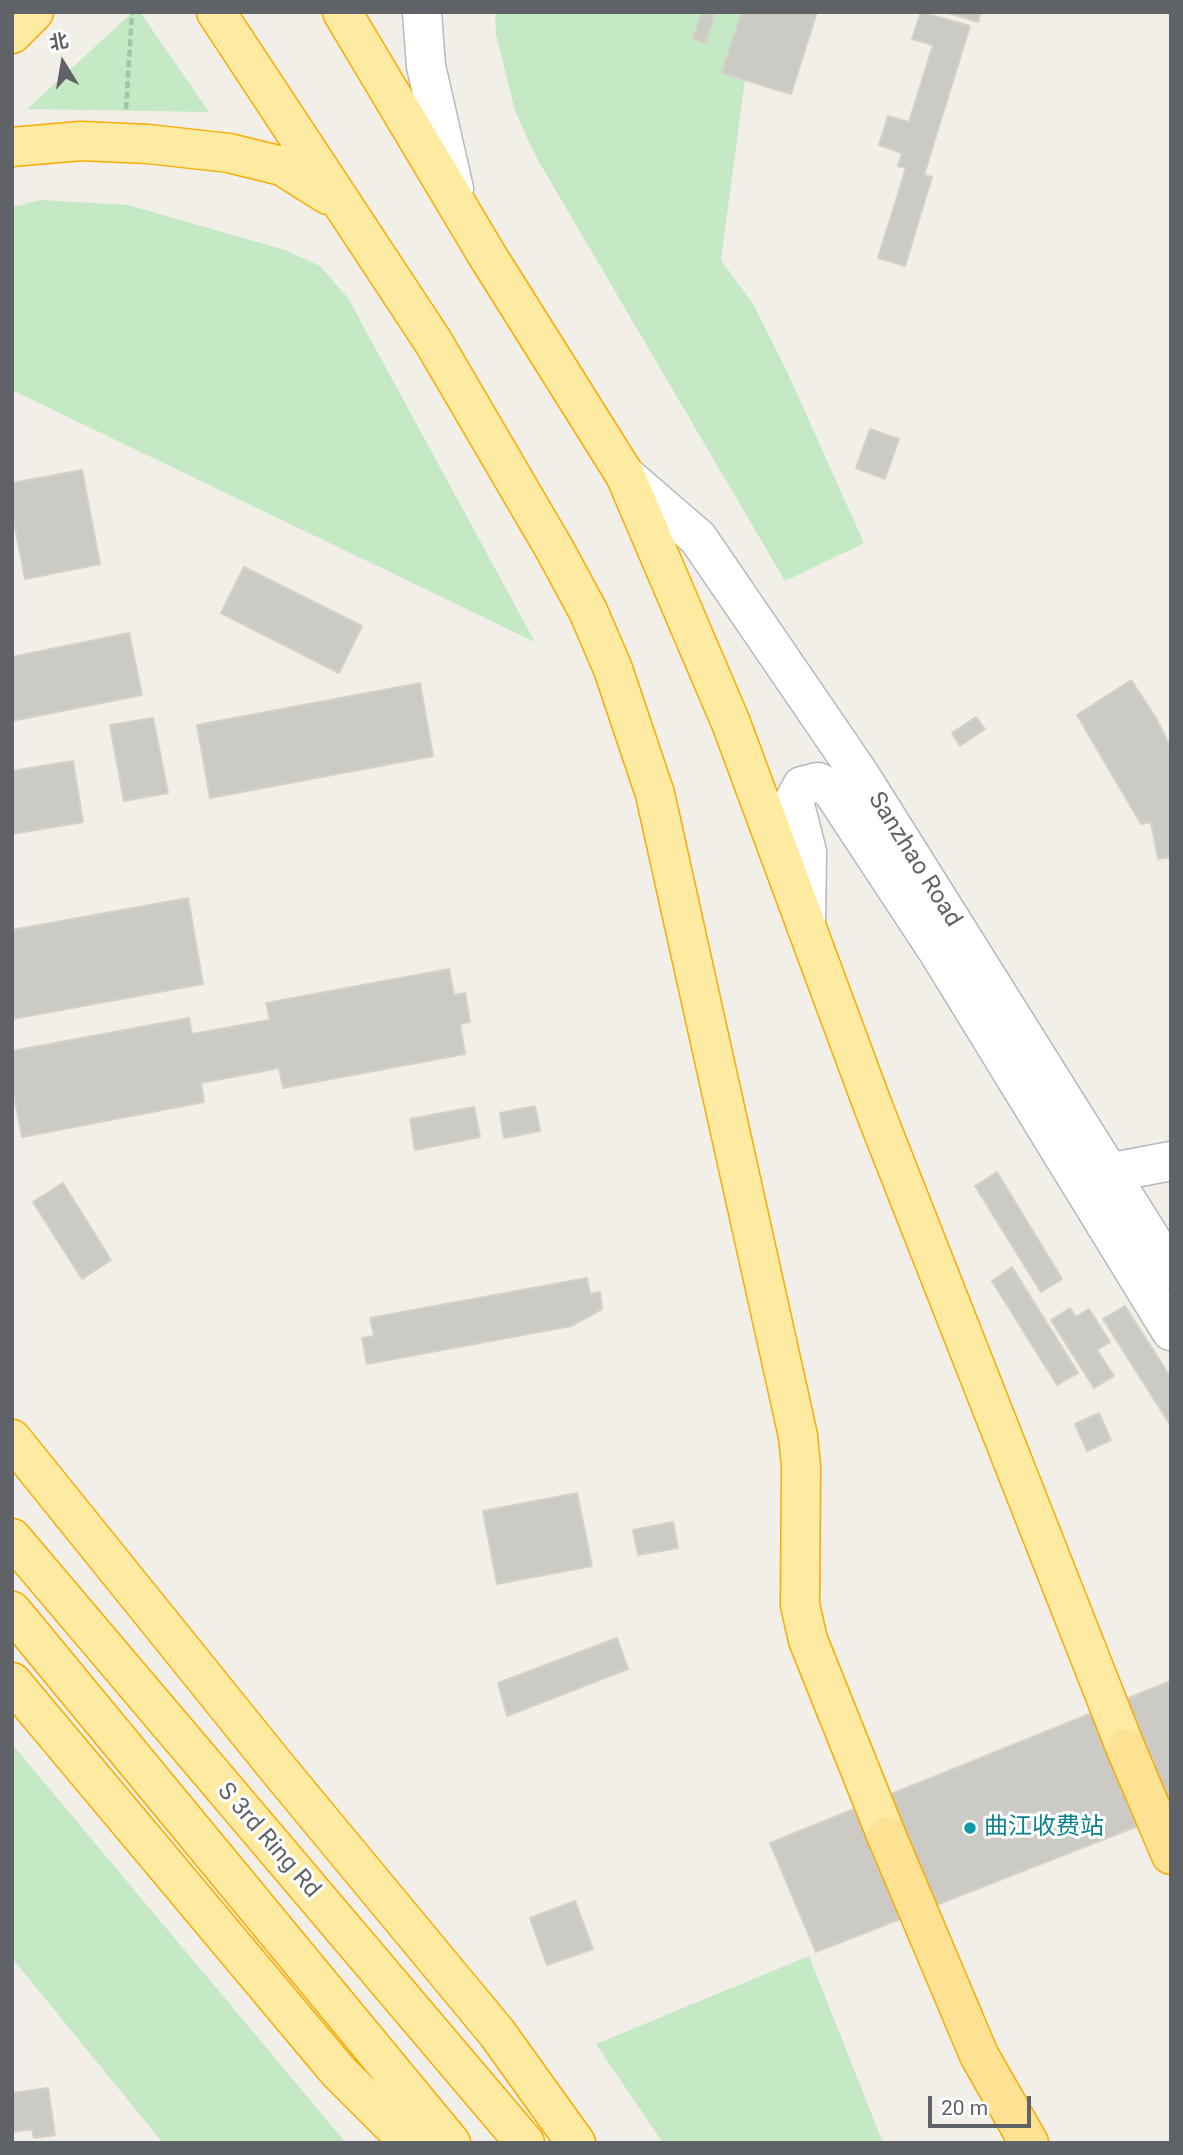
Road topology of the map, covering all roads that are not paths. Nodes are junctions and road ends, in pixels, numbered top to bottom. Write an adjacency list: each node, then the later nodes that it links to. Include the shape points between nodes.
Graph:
1 (34, 12): 5 (highway)
2 (215, 12): 8 (highway)
3 (342, 12): 7 (highway)
4 (422, 12): 7 (street, via 439,135)
5 (12, 34)
6 (12, 147): 8 (highway, via 81,141 148,144 257,159 306,179 330,196)
7 (459, 208): 9 (highway)
8 (358, 227): 25 (highway, via 434,343 555,550 588,611 635,732 655,794 798,1436 800,1605 808,1640 979,2055)
9 (625, 475): 10 (highway, via 731,723); 12 (street, Sanzhao Road, via 698,538 860,775)
10 (806, 927): 12 (street, Sanzhao Road, via 807,852 794,801 802,786 818,782 831,789); 20 (highway)
11 (1171, 1161): 12 (street)
12 (1093, 1176): 13 (street, Sanzhao Road)
13 (1139, 1221): 14 (street, Sanzhao Road); 15 (street, Sanzhao Road)
14 (1171, 1271)
15 (1171, 1331)
16 (12, 1439): 24 (highway, via 497,2033)
17 (12, 1538): 23 (highway, S 3rd Ring Rd)
18 (12, 1611): 22 (highway, S 3rd Ring Rd)
19 (12, 1682): 21 (highway, via 338,2071)
20 (1171, 1855)
21 (410, 2143)
22 (452, 2143)
23 (525, 2143)
24 (576, 2143)
25 (1029, 2143)

